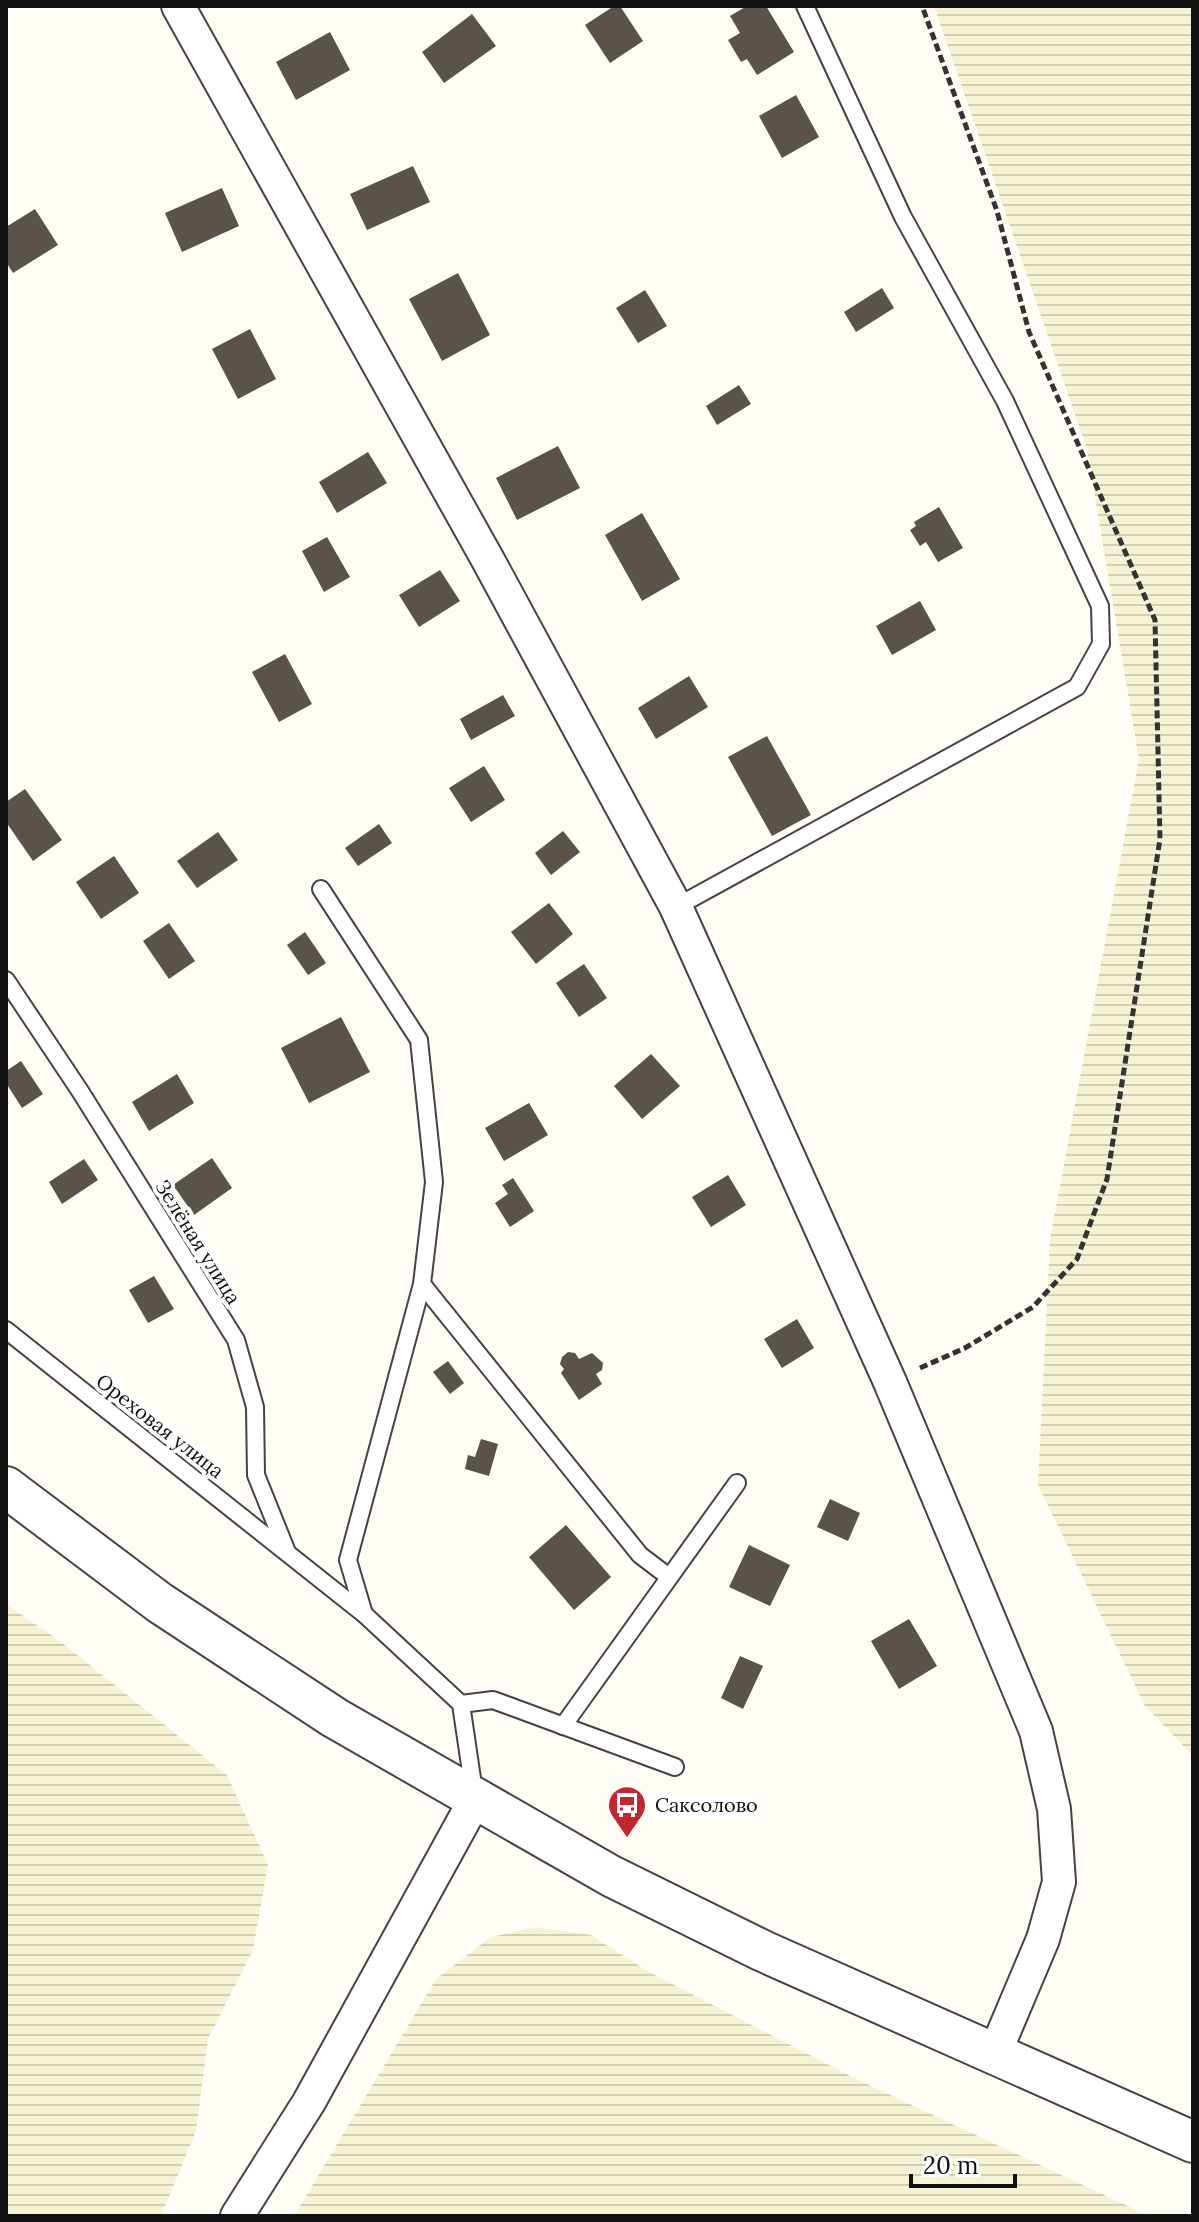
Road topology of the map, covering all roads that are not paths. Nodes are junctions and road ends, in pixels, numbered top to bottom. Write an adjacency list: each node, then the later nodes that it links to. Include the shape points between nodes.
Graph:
1 (178, 6): 4 (street)
2 (805, 6): 4 (lane, via 903,217 1037,469 1100,606 1101,644 1077,687)
3 (321, 889): 6 (lane, via 419,1040 434,1182)
4 (676, 907): 17 (street, via 890,1382 1036,1731 1054,1809 1059,1882 1043,1939)
5 (6, 980): 10 (lane, Зелёная улица, via 236,1340 255,1407 256,1475)
6 (422, 1284): 11 (lane, via 640,1555); 12 (lane, via 348,1560)
7 (6, 1330): 10 (lane, Ореховая улица)
8 (737, 1483): 11 (lane)
9 (6, 1487): 16 (street, via 160,1603 335,1718)
10 (288, 1553): 12 (lane, Ореховая улица)
11 (669, 1577): 14 (lane)
12 (364, 1614): 13 (lane, Ореховая улица)
13 (461, 1704): 14 (lane, via 493,1700); 16 (lane)
14 (563, 1726): 15 (lane)
15 (675, 1767)
16 (475, 1800): 17 (street, via 611,1876 763,1951); 19 (street, via 309,2102)
17 (994, 2055): 18 (street)
18 (1193, 2142)
19 (237, 2216)

